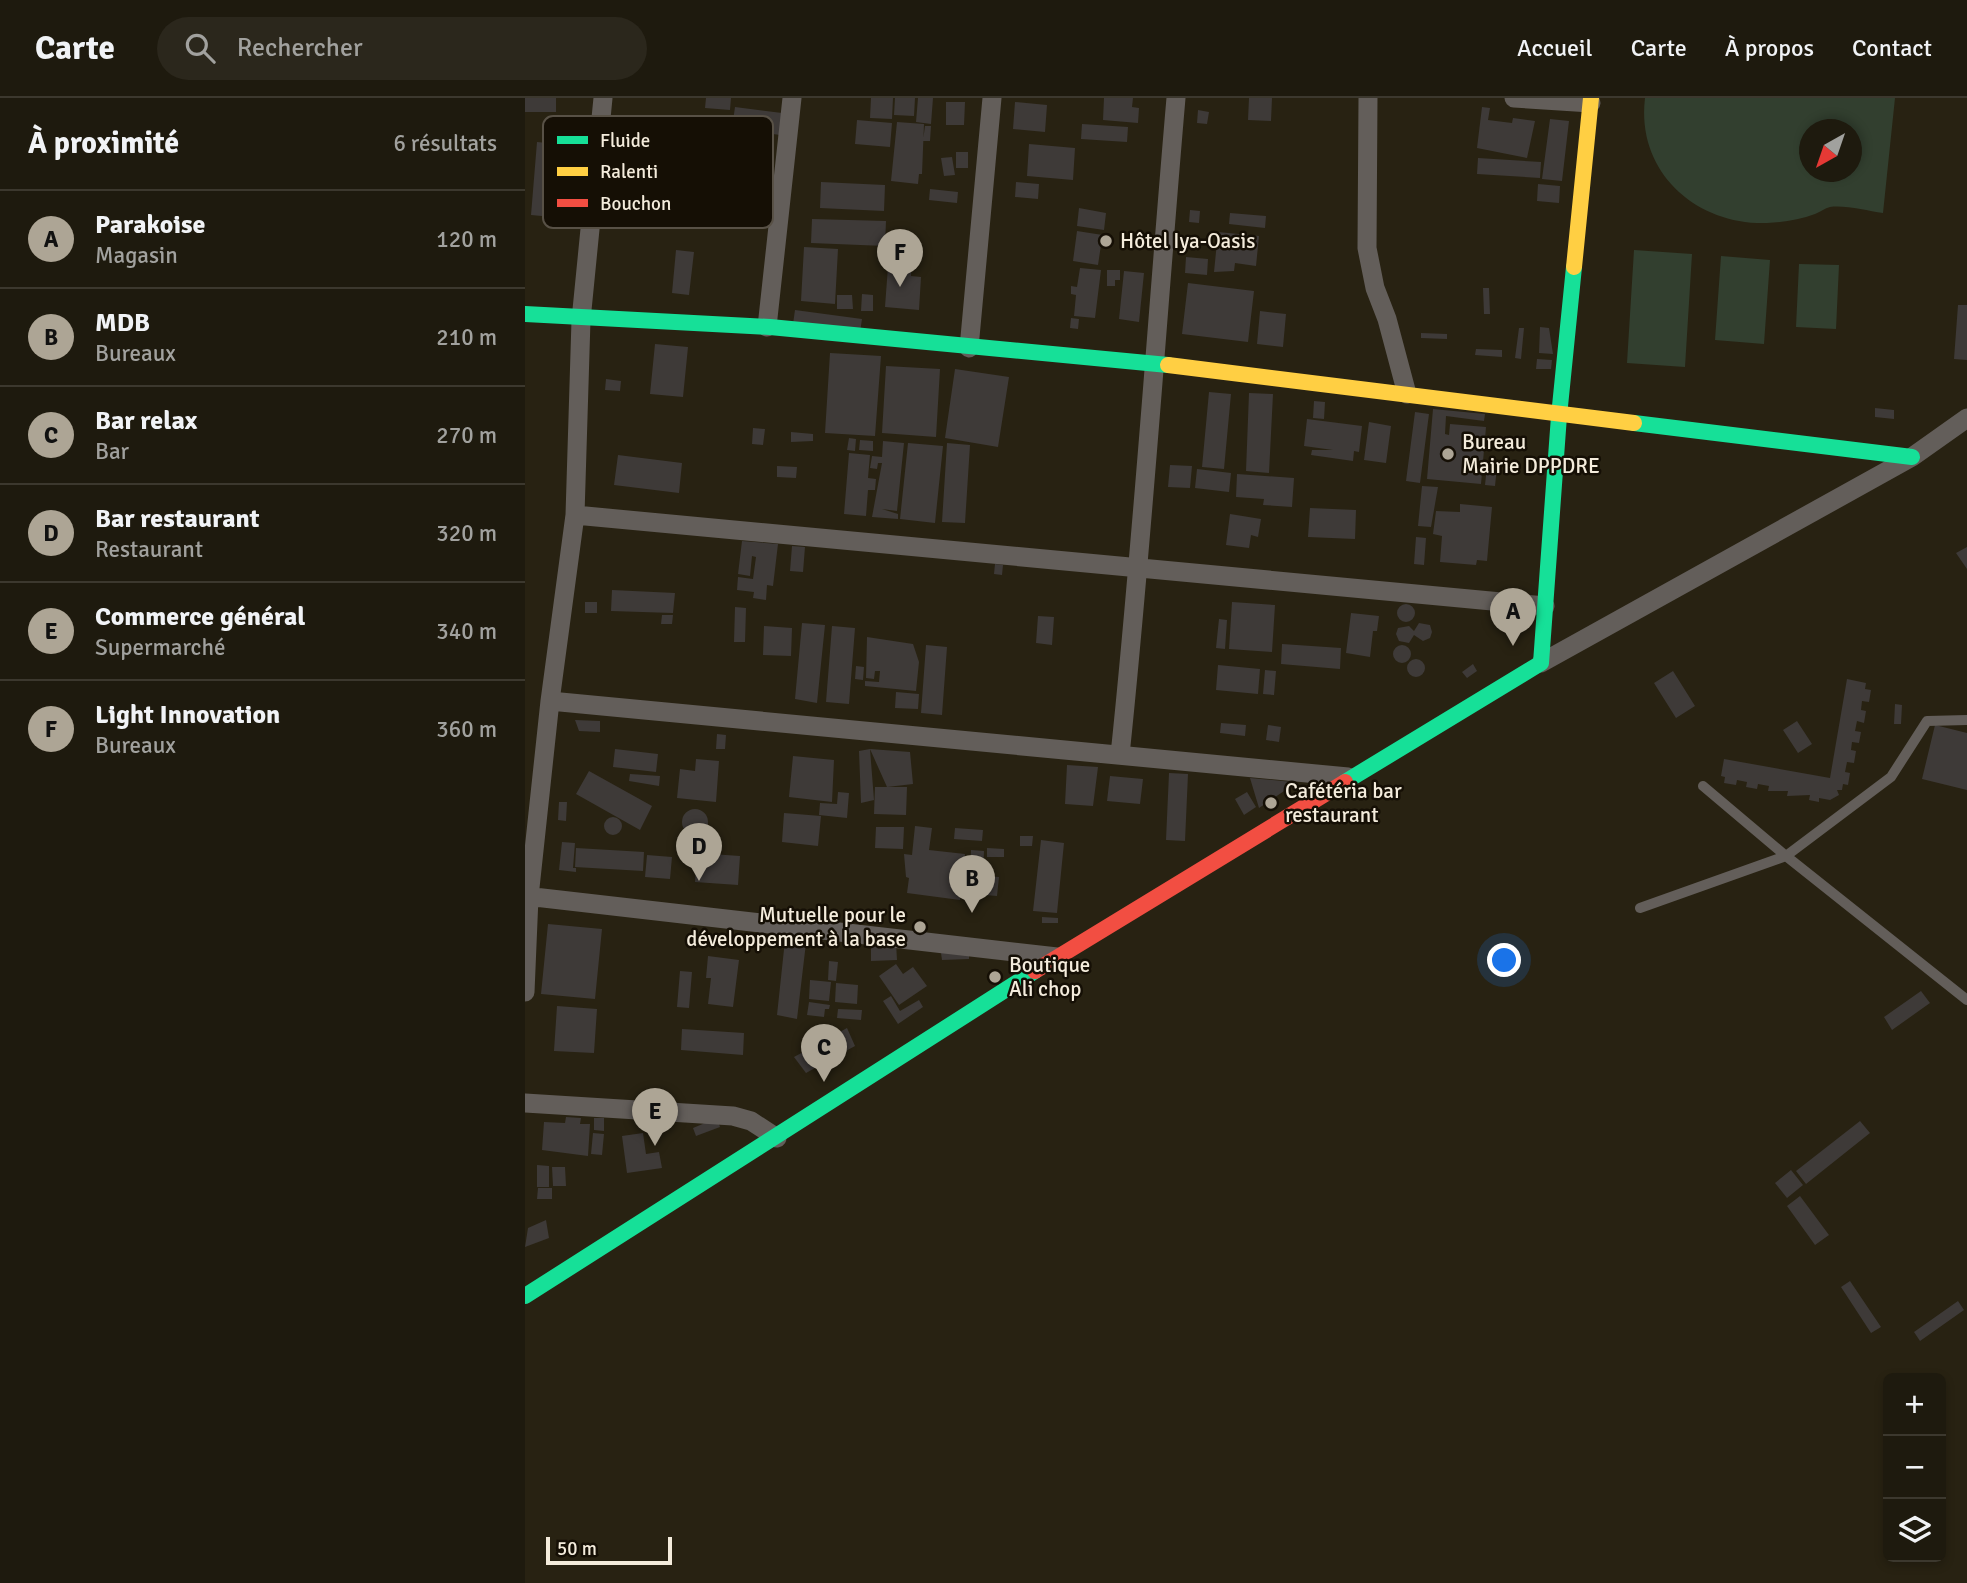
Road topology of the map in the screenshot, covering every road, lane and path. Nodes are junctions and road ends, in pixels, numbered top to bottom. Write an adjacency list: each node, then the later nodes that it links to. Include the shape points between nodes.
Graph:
1 (603, 98): 8 (street)
2 (792, 98): 12 (street)
3 (992, 98): 13 (street)
4 (1176, 98): 14 (street)
5 (1368, 98): 15 (street, via 1367,248)
6 (1514, 98): 7 (street)
7 (1591, 100): 16 (street)
8 (601, 116)
9 (590, 228): 11 (street)
10 (525, 314): 11 (street)
11 (581, 320): 12 (street); 19 (street)
12 (767, 327): 13 (street)
13 (969, 348): 14 (street)
14 (1153, 363): 15 (street); 20 (street)
15 (1407, 394): 16 (street)
16 (1559, 416): 18 (street); 21 (street)
17 (1967, 418): 18 (street)
18 (1912, 457): 22 (street)
19 (575, 515): 20 (street); 23 (street)
20 (1140, 568): 21 (street); 25 (street)
21 (1545, 606): 22 (street)
22 (1541, 663): 26 (street)
23 (550, 701): 25 (street); 29 (street)
24 (1967, 720): 28 (lane, via 1927,721 1891,777)
25 (1120, 755): 26 (street)
26 (1348, 778): 31 (street)
27 (1703, 786): 28 (lane)
28 (1786, 856): 30 (lane); 33 (lane)
29 (527, 897): 31 (street); 32 (street)
30 (1640, 908)
31 (1057, 957): 35 (street)
32 (525, 992)
33 (1967, 1000)
34 (525, 1103): 35 (street, via 733,1116 751,1121)
35 (777, 1138): 36 (street)
36 (525, 1296)

